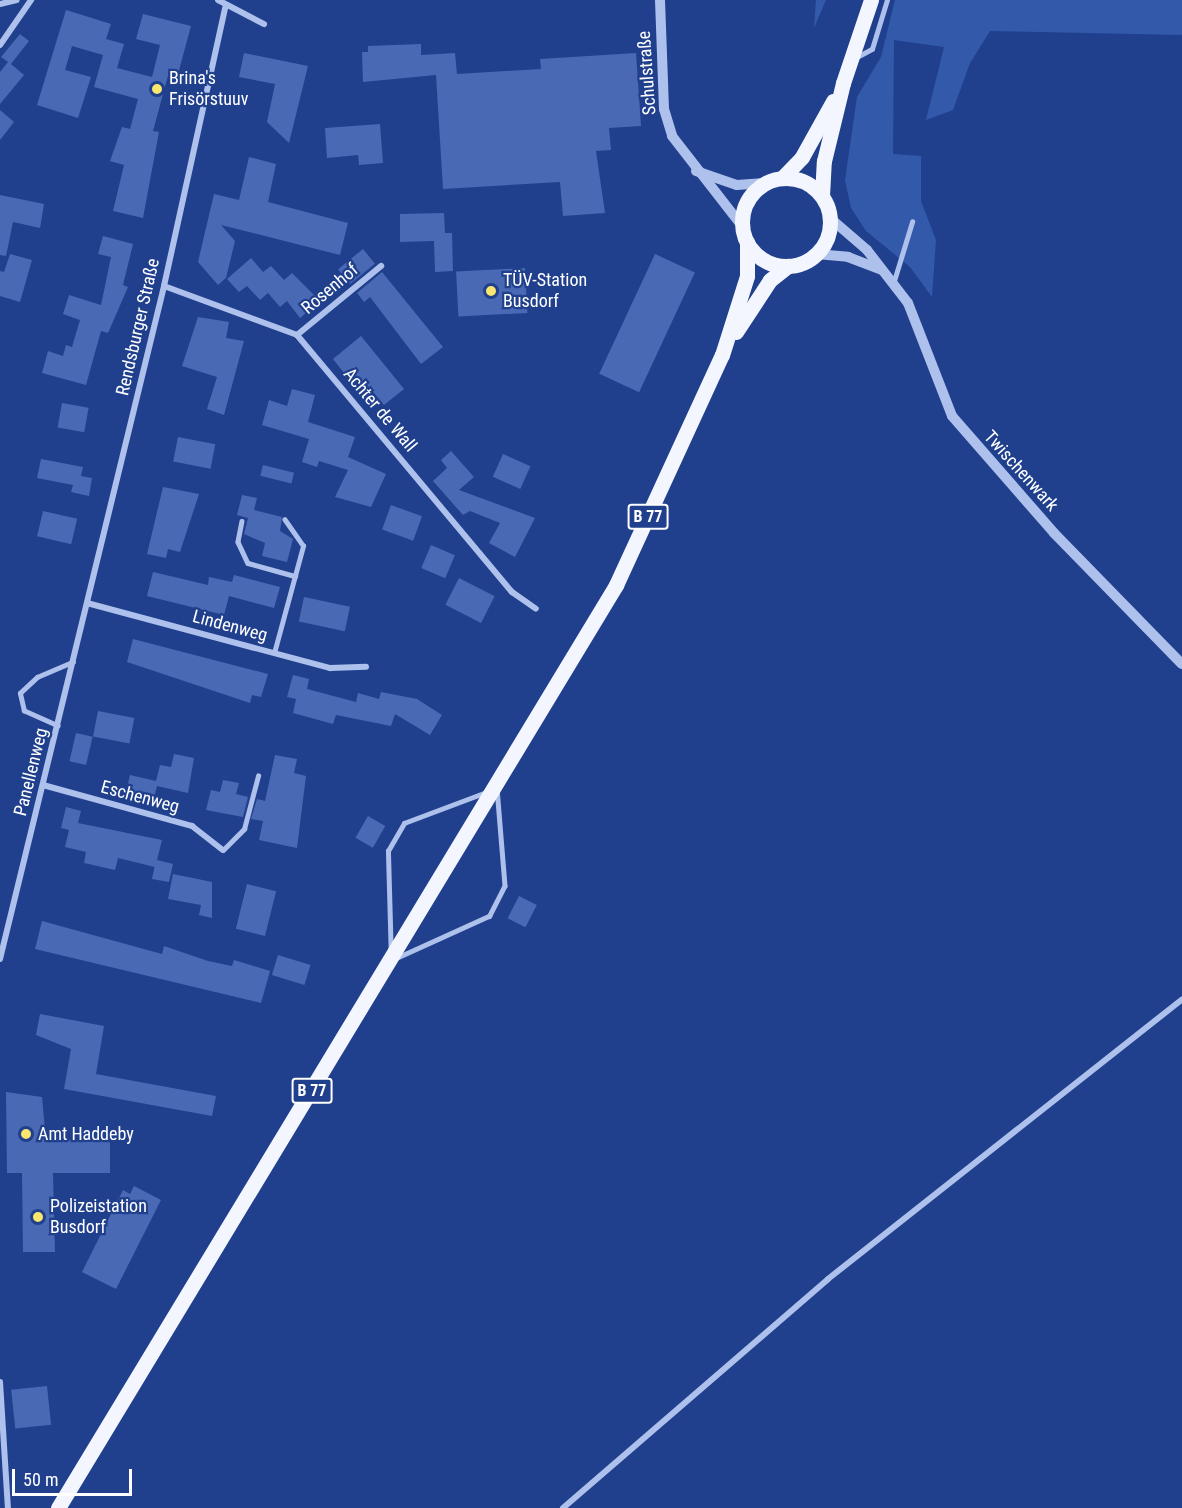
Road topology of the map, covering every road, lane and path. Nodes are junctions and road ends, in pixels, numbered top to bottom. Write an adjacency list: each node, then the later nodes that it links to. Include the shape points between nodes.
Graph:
1 (17, 0): 7 (street)
2 (31, 0): 10 (street)
3 (218, 0): 8 (street)
4 (660, 0): 13 (street, Schulstraße, via 664,109 672,136)
5 (871, 0): 11 (main road)
6 (887, 0): 11 (lane, via 872,49)
7 (0, 4)
8 (225, 8): 9 (street); 26 (street, Rendsburger Straße)
9 (264, 24)
10 (0, 45)
11 (850, 61): 12 (main road)
12 (843, 82): 14 (main road, via 807,150); 16 (main road, via 822,172)
13 (696, 171): 15 (street, via 736,184); 19 (street, Schulstraße)
14 (782, 178): 15 (main road); 16 (main road, via 805,182)
15 (765, 183): 19 (main road, via 746,203)
16 (822, 196): 17 (main road)
17 (830, 218): 21 (main road, via 829,235); 24 (street, Twischenwark)
18 (912, 222): 25 (lane)
19 (742, 226): 20 (main road)
20 (747, 242): 23 (main road, via 761,259); 28 (main road, B 77, via 747,276)
21 (816, 254): 23 (main road); 24 (street, Twischenwark, via 848,256)
22 (381, 266): 27 (street, Rosenhof)
23 (788, 266): 28 (main road, B 77, via 770,280)
24 (882, 270): 25 (street, Twischenwark)
25 (894, 281): 36 (street, Twischenwark, via 908,303 952,416 1093,574)
26 (165, 286): 27 (street, Achter de Wall); 32 (street, Rendsburger Straße)
27 (297, 335): 33 (street, Achter de Wall, via 512,592)
28 (722, 355): 41 (main road, B 77, via 616,585)
29 (285, 520): 31 (lane, via 302,539)
30 (242, 521): 31 (lane, via 238,542 248,563)
31 (295, 576): 34 (lane)
32 (87, 603): 34 (street, Lindenweg); 35 (street, Rendsburger Straße)
33 (536, 609)
34 (274, 653): 37 (street, Lindenweg, via 330,668)
35 (73, 662): 38 (street, Panellenweg); 38 (lane, via 37,677 20,693 24,711)
36 (1182, 664)
37 (366, 667)
38 (58, 726): 40 (street, Panellenweg)
39 (258, 776): 42 (lane, via 244,829)
40 (43, 785): 42 (street, Eschenweg, via 192,826); 43 (street, Panellenweg)
41 (497, 788): 44 (main road, B 77); 44 (lane, via 506,886 490,916); 44 (lane, via 404,823 388,851)
42 (223, 850)
43 (0, 959)
44 (391, 961): 47 (main road, B 77)
45 (1182, 999): 49 (street, via 828,1279)
46 (0, 1382): 48 (street)
47 (58, 1507)
48 (8, 1508)
49 (563, 1508)

